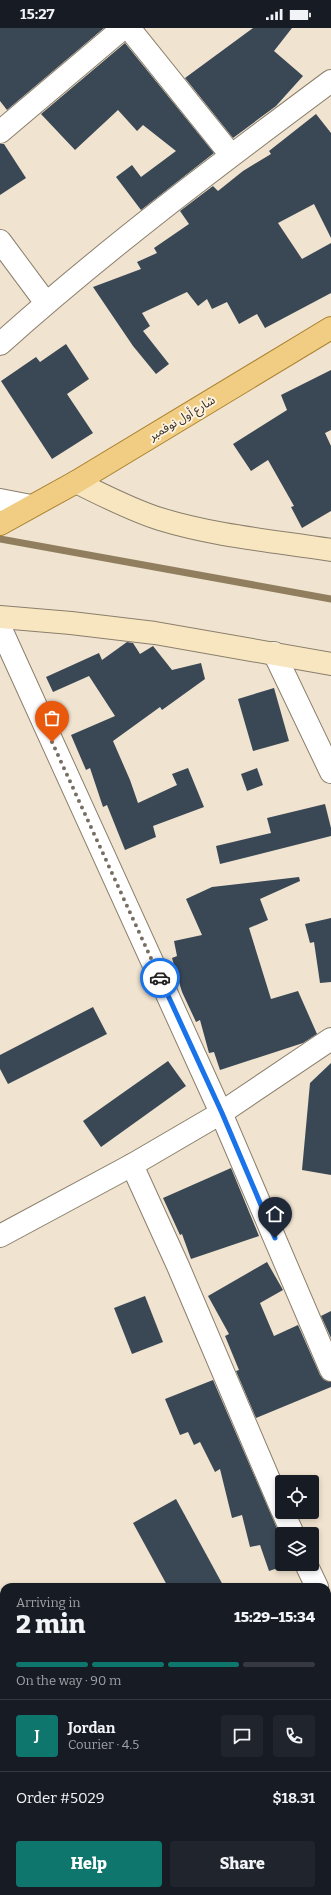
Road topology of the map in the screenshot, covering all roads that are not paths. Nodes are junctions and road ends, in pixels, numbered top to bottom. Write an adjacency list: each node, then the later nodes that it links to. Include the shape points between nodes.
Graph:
1 (123, 28): 4 (street)
2 (129, 28): 5 (street)
3 (331, 81): 5 (street)
4 (0, 132)
5 (231, 155): 7 (street)
6 (0, 241): 7 (street)
7 (46, 303): 9 (street)
8 (331, 328): 10 (main road, شارع أول نوفمبر)
9 (0, 344)
10 (76, 482): 12 (main road, شارع أول نوفمبر); 14 (street, via 160,519 232,535)
11 (0, 500): 12 (street)
12 (31, 506): 13 (main road, شارع أول نوفمبر)
13 (0, 524)
14 (331, 550)
15 (0, 617): 17 (street, via 71,622 155,633)
16 (0, 627): 21 (street)
17 (274, 653): 18 (street); 19 (street)
18 (331, 664)
19 (331, 772)
20 (331, 1040): 21 (street)
21 (222, 1113): 22 (street); 24 (street)
22 (132, 1165): 23 (street); 25 (street, via 182,1273)
23 (0, 1236)
24 (328, 1355)
25 (275, 1494)
26 (309, 1571): 27 (street)
27 (315, 1583)

